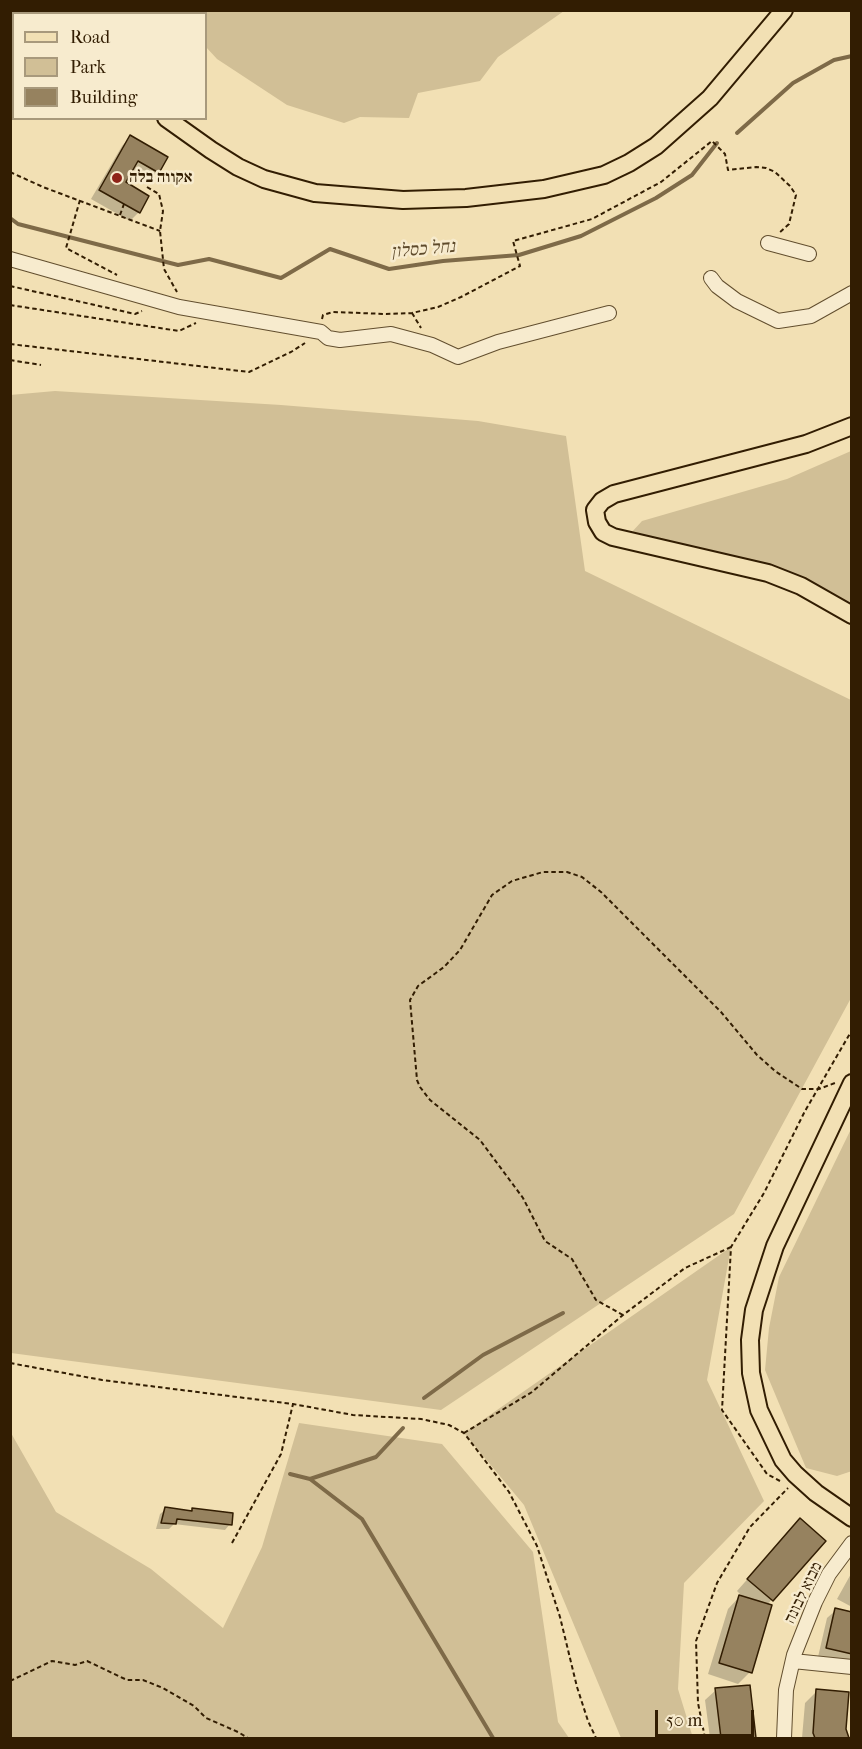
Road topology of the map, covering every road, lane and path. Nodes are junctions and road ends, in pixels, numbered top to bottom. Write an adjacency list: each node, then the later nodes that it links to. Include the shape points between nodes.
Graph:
1 (784, 10): 3 (main road)
2 (790, 10): 3 (main road)
3 (746, 54): 4 (main road, via 684,123 629,163 582,182 466,198 403,200 292,188 238,166)
4 (169, 120)
5 (10, 172): 7 (path)
6 (147, 187): 10 (path, via 159,194 163,212)
7 (80, 200): 9 (path); 16 (path, via 66,248 117,274)
8 (124, 204): 9 (path)
9 (120, 215): 10 (path)
10 (160, 231): 19 (path, via 164,269 180,296)
11 (768, 243): 12 (street); 22 (path, via 789,224 796,195 784,179 766,168 728,170 725,154 712,141 662,182 592,219 513,241 520,266 438,307 386,314 333,312 323,315)
12 (809, 254)
13 (10, 259): 16 (street)
14 (711, 278): 17 (street, via 737,301 778,321 811,316)
15 (10, 286): 19 (path, via 135,314)
16 (120, 290): 19 (street)
17 (852, 293)
18 (10, 305): 20 (path, via 179,331)
19 (174, 305): 20 (street)
20 (215, 313): 22 (street)
21 (609, 313): 22 (street, via 498,342 458,357 391,334 340,340)
22 (321, 332): 23 (path, via 249,372)
23 (10, 344)
24 (10, 360): 25 (path)
25 (41, 365)
26 (852, 426): 27 (main road, via 806,444 614,494 595,510 603,532 613,537 768,573 801,586)
27 (852, 615)
28 (852, 1030): 30 (path)
29 (846, 1082): 30 (path); 36 (main road, via 775,1246 754,1310 750,1340 751,1374 759,1410 783,1460 816,1493)
30 (819, 1089): 31 (path, via 731,1247 685,1268); 31 (path, via 802,1089 757,1055 721,1012 582,877 567,872 543,873 512,881 492,895 460,950 444,968 418,986 410,1000 417,1080 430,1100 480,1140 523,1198 545,1241 572,1259 596,1300)
31 (623, 1315): 34 (path, via 532,1392)
32 (10, 1363): 33 (path, via 102,1380)
33 (293, 1404): 34 (path, via 353,1416 421,1419); 37 (path, via 281,1454)
34 (464, 1433): 43 (path, via 509,1492 537,1546 577,1688)
35 (790, 1486): 44 (path, via 750,1527 717,1583 696,1641 698,1703)
36 (852, 1518)
37 (232, 1543)
38 (852, 1543): 39 (street, מבוא לבונה, via 829,1574)
39 (793, 1661): 40 (street); 45 (street, מבוא לבונה, via 786,1690)
40 (852, 1667)
41 (10, 1681): 42 (path, via 52,1661 75,1665 87,1661 127,1680 143,1680 162,1688 194,1706 206,1718)
42 (248, 1738)
43 (596, 1738)
44 (705, 1738)
45 (784, 1738)

